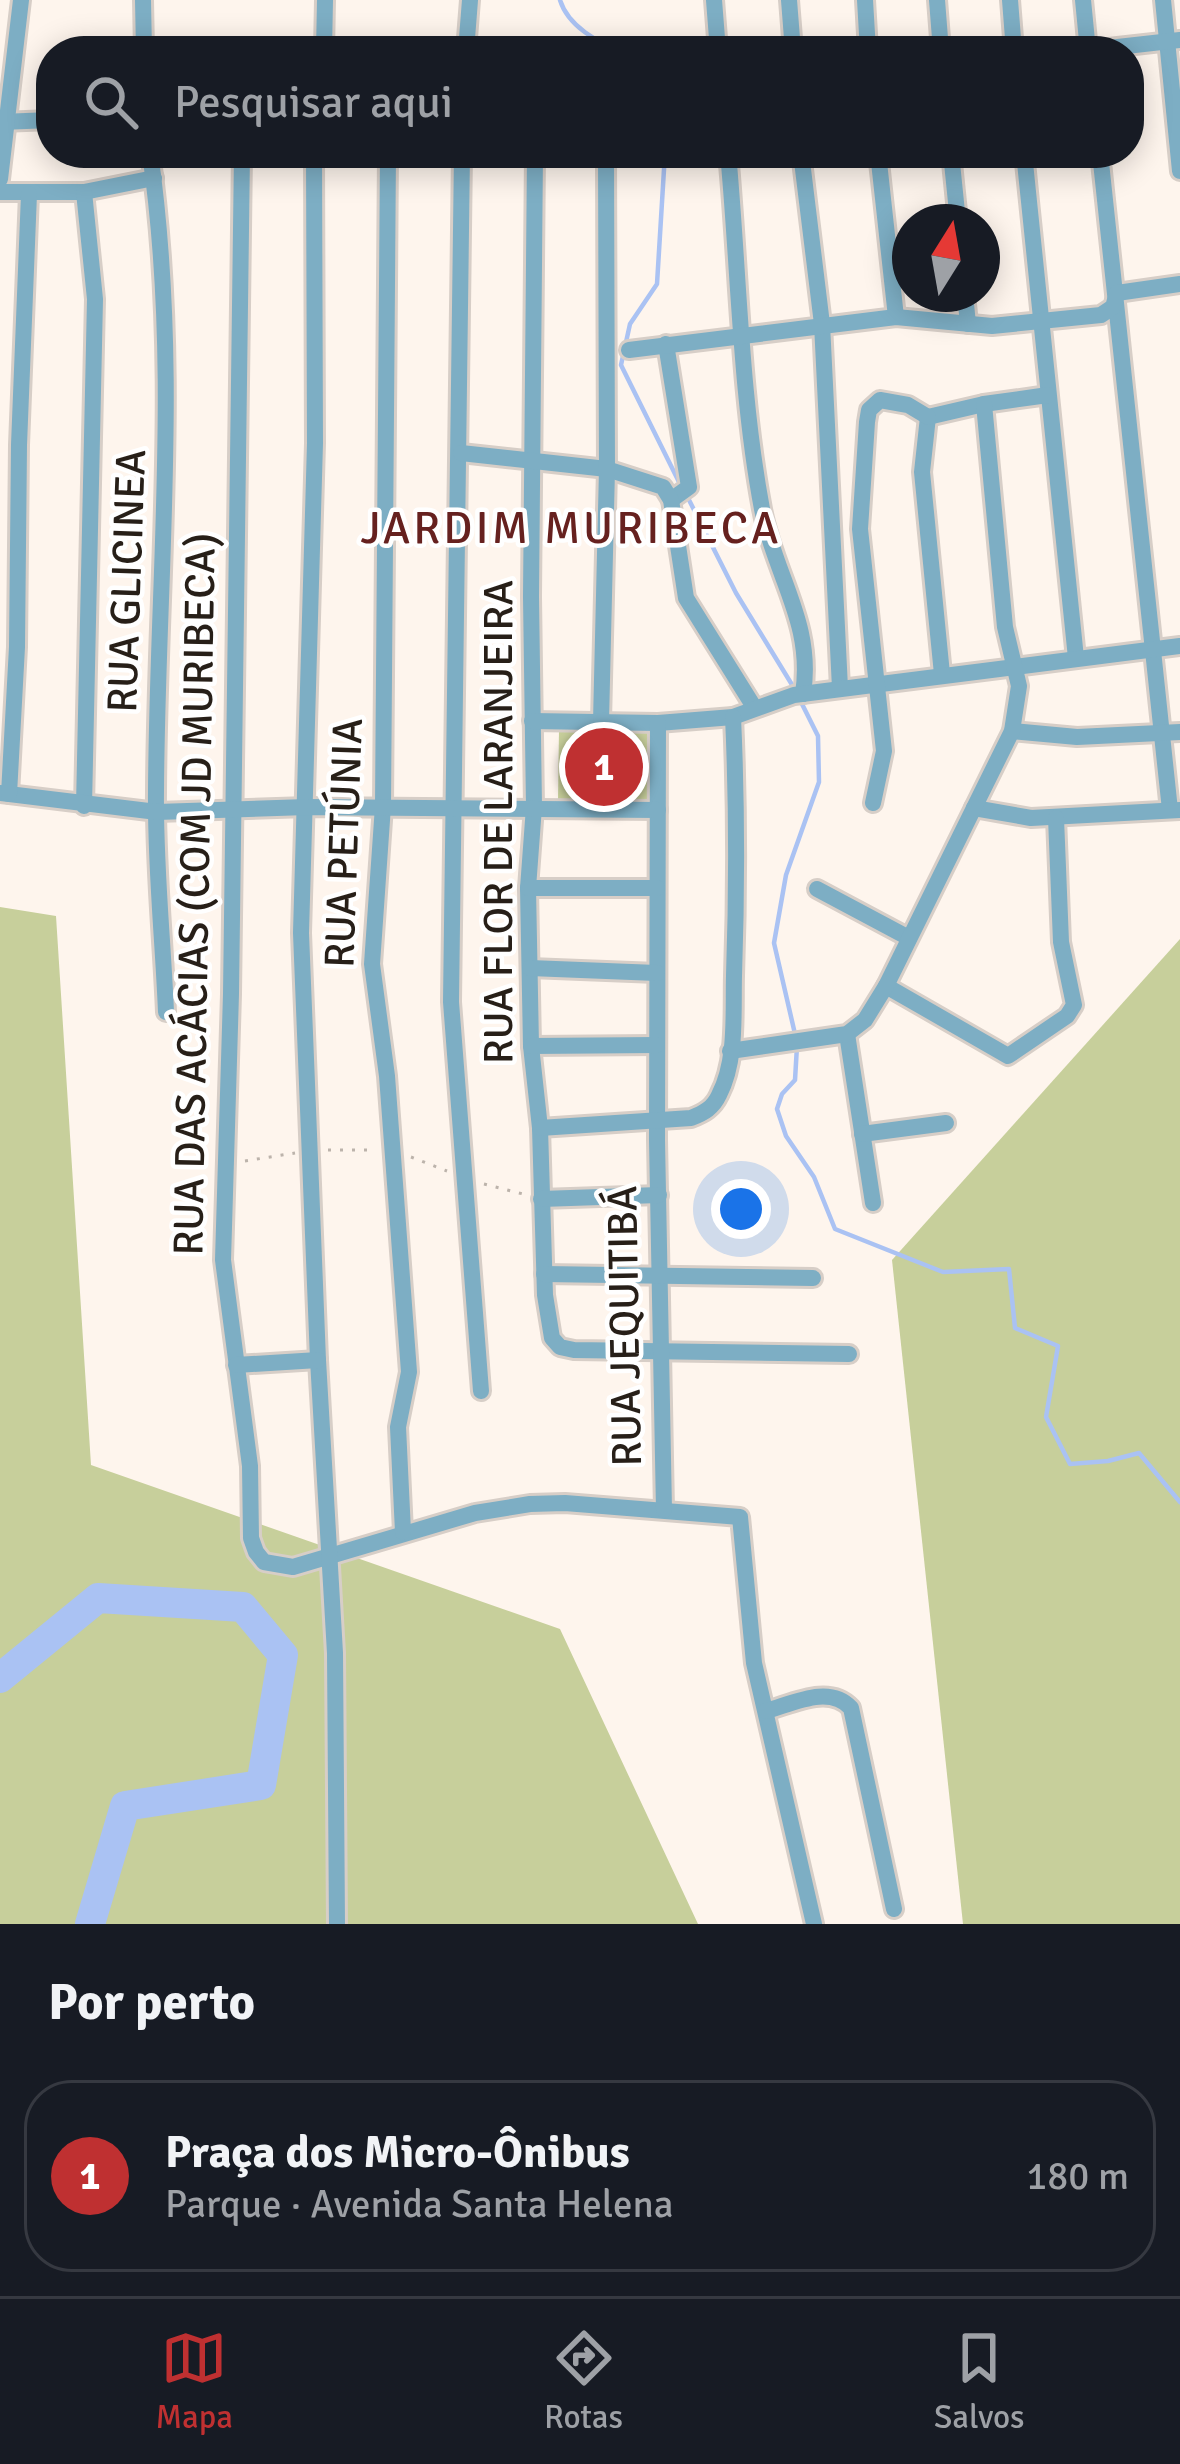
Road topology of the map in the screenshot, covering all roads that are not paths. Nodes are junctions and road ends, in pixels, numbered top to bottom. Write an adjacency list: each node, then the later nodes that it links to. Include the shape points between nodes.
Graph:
1 (21, 0): 23 (street)
2 (143, 0): 12 (street)
3 (325, 0): 13 (street)
4 (470, 0): 14 (street)
5 (714, 0): 15 (street)
6 (789, 0): 16 (street)
7 (865, 0): 17 (street)
8 (937, 0): 18 (street)
9 (1010, 0): 19 (street)
10 (1083, 0): 20 (street)
11 (1162, 0): 21 (street)
12 (144, 36)
13 (324, 36)
14 (467, 36)
15 (717, 36)
16 (792, 36)
17 (867, 36)
18 (940, 36)
19 (1013, 36)
20 (1085, 36)
21 (1173, 40): 37 (street)
22 (36, 121): 23 (street)
23 (4, 122): 39 (street)
24 (153, 168): 38 (street, RUA GLICINEA)
25 (242, 168): 84 (street, RUA DAS ACÁCIAS (COM JD MURIBECA))
26 (314, 168): 79 (street)
27 (388, 168): 80 (street, RUA PETÚNIA)
28 (463, 168): 57 (street)
29 (535, 168): 58 (street, RUA FLOR DE LARANJEIRA)
30 (607, 168): 59 (street)
31 (729, 168): 51 (street)
32 (803, 168): 49 (street)
33 (880, 168): 47 (street)
34 (953, 168): 43 (street)
35 (1026, 168): 48 (street)
36 (1102, 168): 45 (street)
37 (1180, 171)
38 (154, 178): 41 (street); 87 (street, RUA GLICINEA, via 167,399)
39 (0, 179)
40 (0, 192): 42 (street)
41 (84, 192): 42 (street); 78 (street, via 95,298)
42 (29, 194): 76 (street, via 17,647)
43 (956, 204)
44 (1180, 284): 45 (street)
45 (1117, 292): 48 (street, via 1101,315); 62 (street)
46 (967, 312): 50 (street)
47 (896, 317): 49 (street); 50 (street)
48 (1041, 320): 50 (street); 54 (street)
49 (822, 324): 51 (street); 67 (street)
50 (968, 324)
51 (742, 336): 52 (street); 68 (street, via 762,509 807,652)
52 (666, 344): 53 (street); 60 (street, via 689,488)
53 (629, 350)
54 (1048, 395): 55 (street); 63 (street)
55 (984, 404): 56 (street); 64 (street)
56 (928, 417): 65 (street, via 922,472); 66 (street, via 880,400 869,410 860,529)
57 (461, 453): 58 (street); 81 (street)
58 (535, 461): 59 (street); 71 (street, RUA FLOR DE LARANJEIRA)
59 (607, 470): 60 (street, via 663,487); 72 (street)
60 (671, 500): 69 (street, via 686,598)
61 (1180, 646): 62 (street)
62 (1150, 652): 63 (street); 75 (street)
63 (1076, 658): 64 (street)
64 (1014, 666): 65 (street); 74 (street)
65 (942, 674): 66 (street)
66 (876, 683): 67 (street); 77 (street, via 884,751)
67 (840, 688): 68 (street)
68 (798, 694): 69 (street)
69 (754, 707): 70 (street)
70 (733, 717): 73 (street); 100 (street)
71 (532, 721): 72 (street); 82 (street, RUA FLOR DE LARANJEIRA)
72 (601, 722): 73 (street)
73 (658, 723): 85 (street, RUA JEQUITIBÁ)
74 (1012, 731): 75 (street); 83 (street)
75 (1172, 732): 86 (street)
76 (4, 793): 78 (street)
77 (873, 803)
78 (84, 806): 87 (street)
79 (308, 806): 80 (street); 84 (street); 113 (street, via 301,876)
80 (383, 806): 81 (street); 117 (street, RUA PETÚNIA, via 372,964 409,1372 398,1426)
81 (455, 807): 82 (street); 115 (street, via 451,1002)
82 (533, 807): 85 (street); 89 (street, RUA FLOR DE LARANJEIRA)
83 (974, 808): 88 (street); 92 (street)
84 (232, 810): 87 (street); 114 (street, RUA DAS ACÁCIAS (COM JD MURIBECA), via 223,1229)
85 (658, 810): 90 (street, RUA JEQUITIBÁ)
86 (1175, 810): 88 (street)
87 (157, 812): 96 (street, RUA GLICINEA)
88 (1056, 818): 95 (street, via 1061,942 1074,1005 1067,1016 1002,1055)
89 (528, 888): 90 (street); 93 (street, RUA FLOR DE LARANJEIRA)
90 (657, 888): 94 (street, RUA JEQUITIBÁ)
91 (818, 890): 92 (street)
92 (909, 938): 95 (street)
93 (530, 968): 94 (street); 98 (street, RUA FLOR DE LARANJEIRA)
94 (657, 973): 99 (street, RUA JEQUITIBÁ)
95 (886, 986): 97 (street)
96 (166, 1012)
97 (847, 1034): 100 (street); 104 (street)
98 (531, 1046): 99 (street); 103 (street, RUA FLOR DE LARANJEIRA)
99 (657, 1046): 101 (street, RUA JEQUITIBÁ)
100 (730, 1051): 101 (street, via 706,1112)
101 (657, 1122): 103 (street); 105 (street, RUA JEQUITIBÁ)
102 (946, 1123): 104 (street)
103 (540, 1127): 106 (street, RUA FLOR DE LARANJEIRA)
104 (862, 1134): 107 (street)
105 (659, 1195): 106 (street); 109 (street, RUA JEQUITIBÁ)
106 (541, 1199): 108 (street, RUA FLOR DE LARANJEIRA)
107 (873, 1203)
108 (544, 1274): 109 (street); 111 (street, RUA FLOR DE LARANJEIRA, via 556,1344)
109 (662, 1278): 110 (street); 111 (street, RUA JEQUITIBÁ)
110 (813, 1278)
111 (663, 1353): 112 (street); 116 (street, RUA JEQUITIBÁ)
112 (849, 1354)
113 (318, 1360): 114 (street); 118 (street)
114 (236, 1365): 118 (street, RUA DAS ACÁCIAS (COM JD MURIBECA), via 256,1552 279,1567)
115 (481, 1391)
116 (664, 1510): 117 (street, via 530,1504); 119 (street, RUA JEQUITIBÁ, via 742,1521 750,1640)
117 (404, 1532): 118 (street)
118 (330, 1557): 121 (street)
119 (766, 1711): 120 (street, via 826,1696 851,1708); 122 (street, RUA JEQUITIBÁ)
120 (893, 1909)
121 (337, 1924)
122 (814, 1924)

